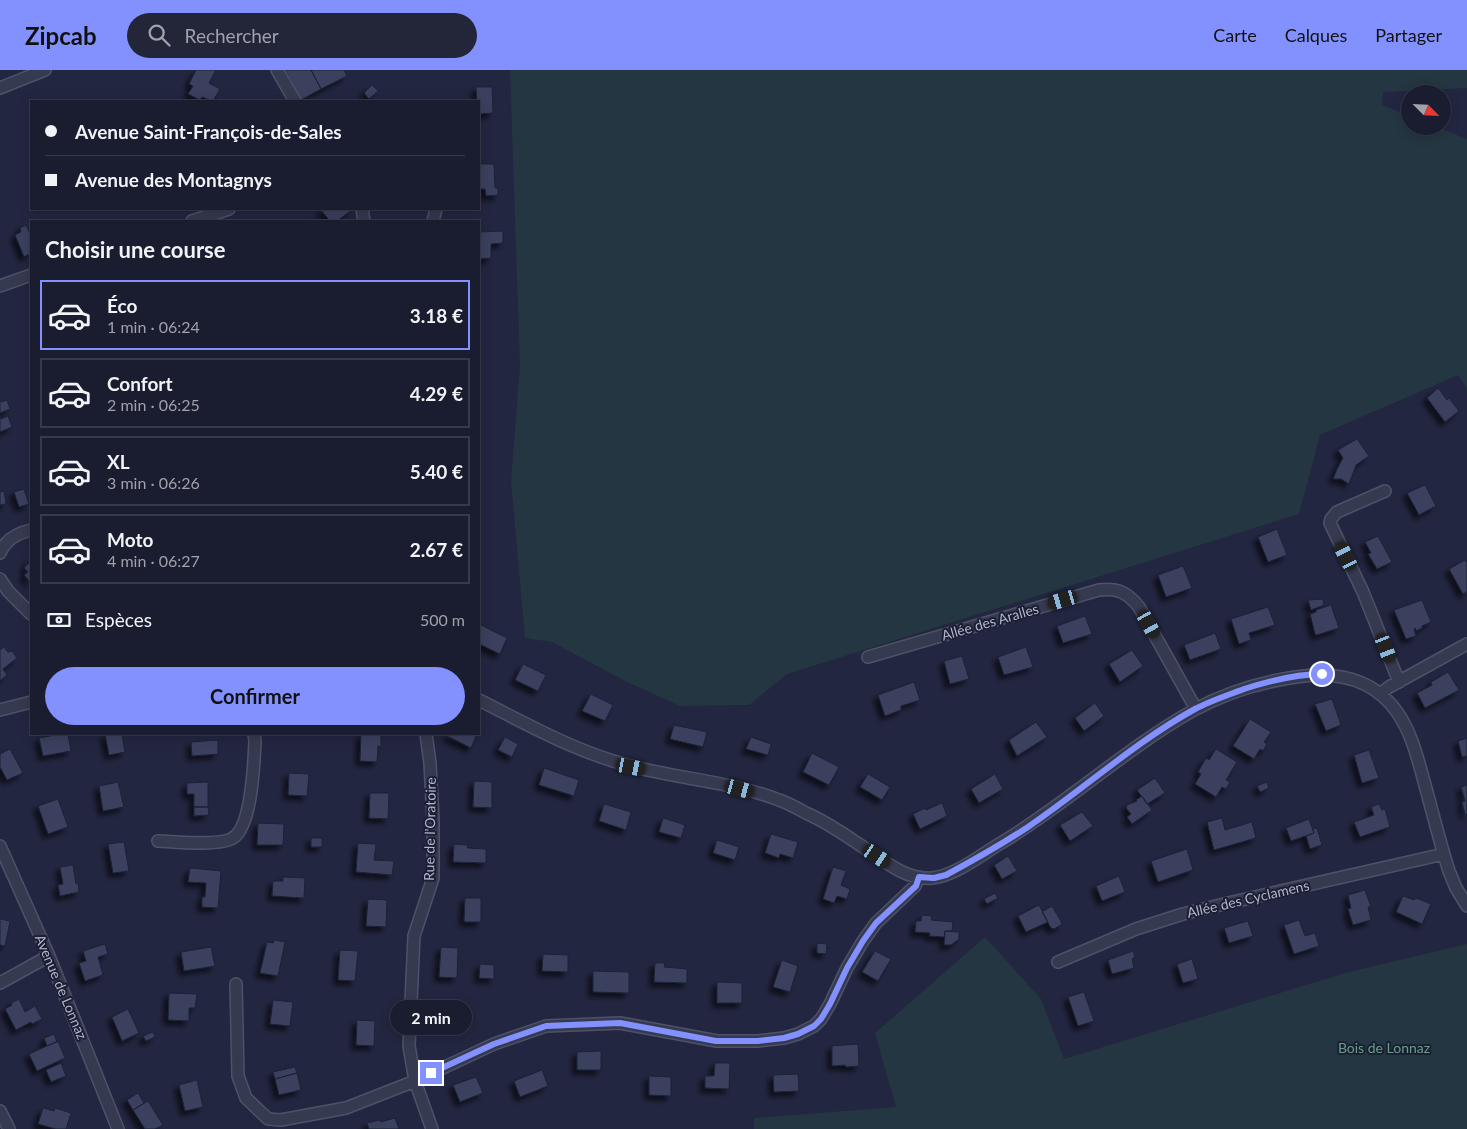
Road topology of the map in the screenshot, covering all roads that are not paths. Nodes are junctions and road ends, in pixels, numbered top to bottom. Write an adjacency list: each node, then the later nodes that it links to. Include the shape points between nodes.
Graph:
1 (45, 70): 3 (street)
2 (277, 70): 4 (street)
3 (0, 88)
4 (294, 100)
5 (225, 210): 6 (street)
6 (195, 220)
7 (30, 275): 8 (street)
8 (0, 286)
9 (1385, 491): 16 (street, via 1337,512 1330,524 1373,615)
10 (30, 530): 11 (street, via 12,537)
11 (0, 553)
12 (0, 579): 13 (street)
13 (30, 613)
14 (1467, 644): 16 (street)
15 (868, 657): 20 (street, Allée des Aralles, via 1111,588 1125,593 1139,607)
16 (1399, 682): 17 (street)
17 (1380, 694): 20 (street, via 1346,678 1311,674 1259,684); 26 (street, via 1393,706 1412,741)
18 (480, 700): 27 (street, via 561,741 613,761 725,785 780,801 817,818 889,864)
19 (30, 702): 21 (street)
20 (1196, 709): 27 (street, via 1149,738 1018,832 946,875)
21 (0, 710)
22 (254, 735): 24 (street, via 253,787 243,827 233,839 220,843)
23 (426, 735): 33 (street, Rue de l'Oratoire, via 433,820 433,878 414,936 409,1046)
24 (158, 841)
25 (0, 846): 29 (street, Avenue de Lonnaz)
26 (1444, 854): 28 (street, via 1456,888); 30 (street, Allée des Cyclamens, via 1183,914 1136,929)
27 (919, 877): 33 (street, via 916,886 876,923 863,941 821,1019 798,1034 758,1041 716,1041 620,1023 546,1026 494,1044)
28 (1467, 906)
29 (49, 956): 31 (street); 36 (street, Avenue de Lonnaz)
30 (1058, 962)
31 (0, 983)
32 (236, 984): 33 (street, via 238,1076 246,1098 268,1119 281,1120 346,1108)
33 (415, 1081): 37 (street, Rue de l'Oratoire)
34 (0, 1110): 35 (street)
35 (9, 1129)
36 (118, 1129)
37 (432, 1129)

